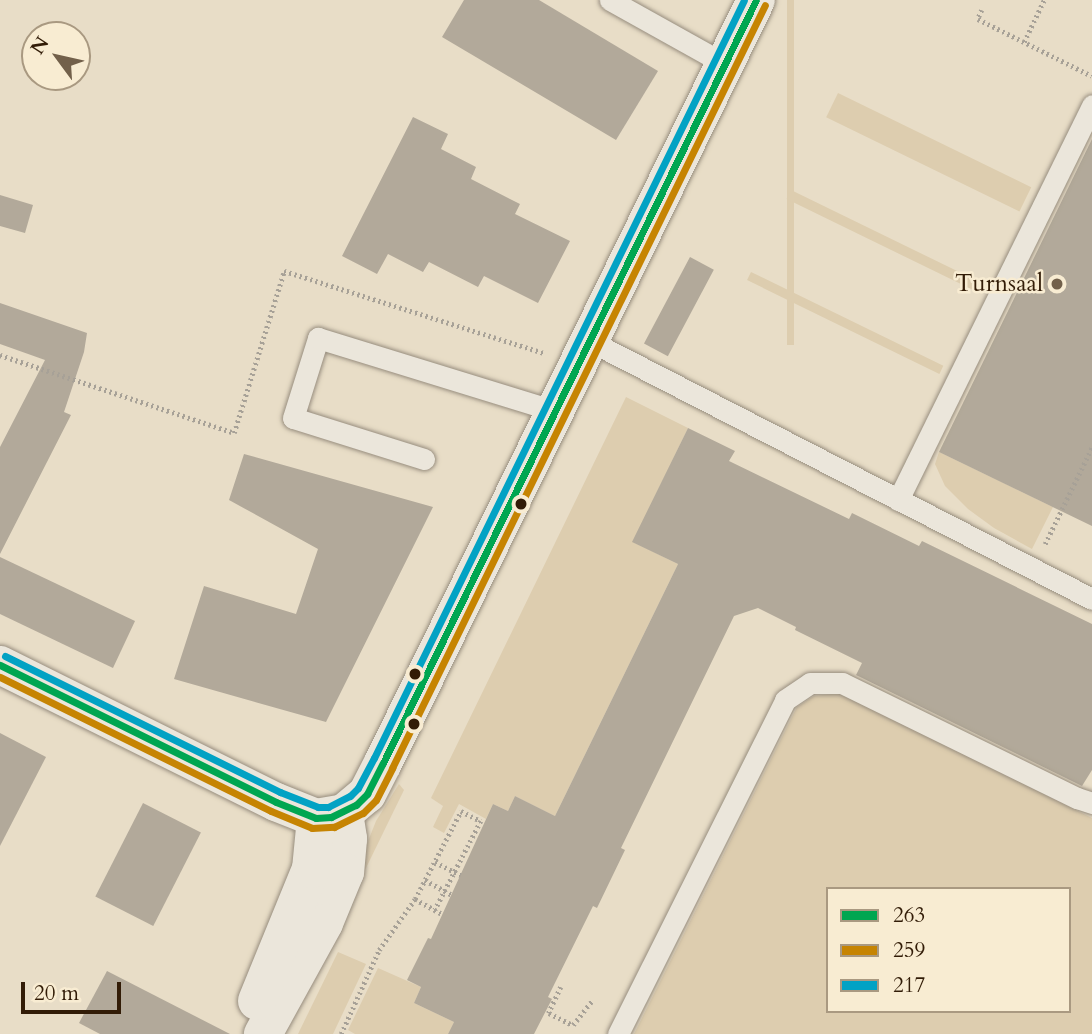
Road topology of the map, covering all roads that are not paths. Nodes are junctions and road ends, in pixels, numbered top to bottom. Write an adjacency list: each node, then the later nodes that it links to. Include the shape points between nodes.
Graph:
1 (610, 0): 3 (lane)
2 (756, 0): 3 (street)
3 (725, 64): 5 (street)
4 (1092, 105): 8 (lane)
5 (590, 341): 6 (street); 8 (lane)
6 (555, 411): 7 (lane, via 318,338 293,418); 12 (street, via 367,793)
7 (424, 459)
8 (898, 500): 9 (lane)
9 (1092, 599)
10 (0, 665): 12 (street, via 276,802)
11 (1092, 803): 15 (lane, via 842,683 810,683 785,700)
12 (330, 816): 13 (street); 14 (street, via 348,839 345,872 324,923)
13 (245, 1034)
14 (263, 1034)
15 (618, 1034)

